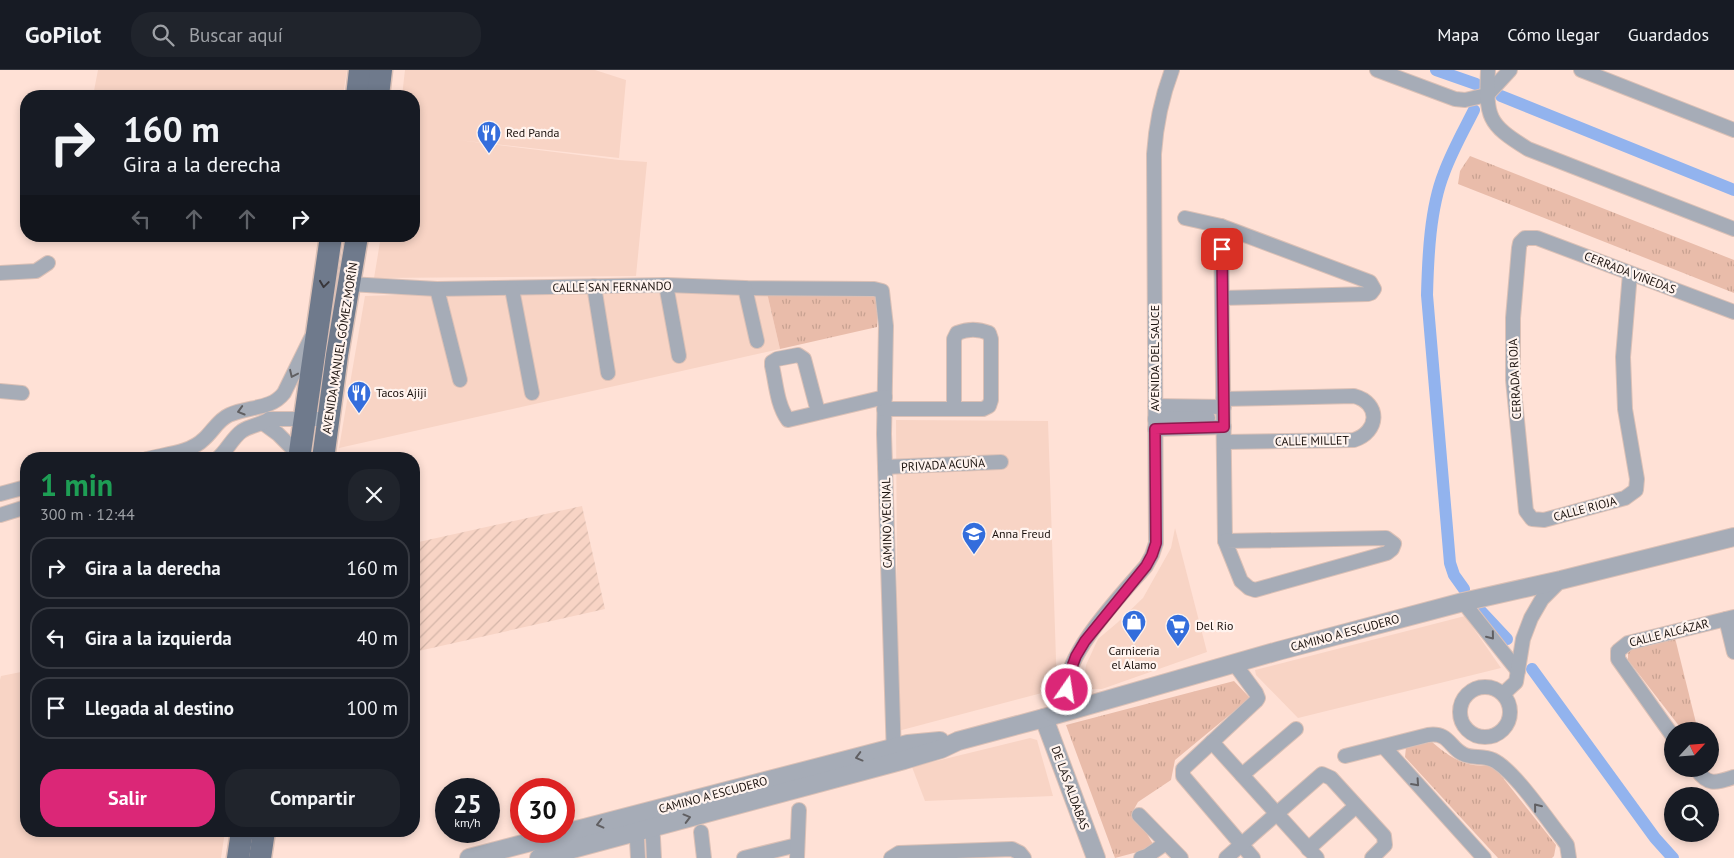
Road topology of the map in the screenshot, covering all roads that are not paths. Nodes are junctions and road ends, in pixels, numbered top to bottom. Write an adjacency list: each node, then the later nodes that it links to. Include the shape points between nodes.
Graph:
1 (360, 70): 8 (main road)
2 (381, 70): 9 (main road)
3 (1172, 70): 43 (street, AVENIDA DEL SAUCE, via 1156,121 1154,154)
4 (1377, 70): 10 (street, via 1456,99)
5 (1488, 70): 10 (street)
6 (1510, 70): 10 (street)
7 (1581, 70): 11 (street)
8 (358, 90)
9 (379, 90)
10 (1487, 95): 14 (street, via 1492,119 1505,135 1528,149)
11 (1734, 130)
12 (1184, 218): 13 (street)
13 (1221, 226): 28 (street); 28 (street, via 1370,282 1374,288 1368,294)
14 (1734, 229)
15 (1525, 238): 20 (street, CERRADA VIÑEDAS, via 1537,238); 59 (street, CERRADA RIOJA, via 1520,243 1517,265 1513,380 1526,511)
16 (330, 242): 30 (main road, AVENIDA MANUEL GÓMEZ MORÍN, one-way to 30)
17 (356, 242): 21 (main road, AVENIDA MANUEL GÓMEZ MORÍN)
18 (48, 263): 19 (street, via 36,271)
19 (0, 273)
20 (1630, 273): 29 (street, CERRADA VIÑEDAS); 59 (street, CALLE RIOJA, via 1622,357 1636,490 1625,498 1544,520)
21 (350, 284): 26 (street, CALLE SAN FERNANDO); 44 (main road, AVENIDA MANUEL GÓMEZ MORÍN)
22 (594, 286): 23 (street, CALLE SAN FERNANDO); 27 (street, CALLE SAN FERNANDO); 33 (street)
23 (666, 286): 24 (street, CALLE SAN FERNANDO); 32 (street)
24 (745, 288): 25 (street, CALLE SAN FERNANDO); 31 (street)
25 (874, 288): 39 (street, CAMINO VECINAL, via 882,291 884,298)
26 (436, 289): 27 (street, CALLE SAN FERNANDO); 34 (street)
27 (512, 289): 37 (street)
28 (1222, 298): 42 (street)
29 (1734, 312)
30 (318, 324): 38 (street, one-way to 38); 45 (main road, AVENIDA MANUEL GÓMEZ MORÍN)
31 (757, 341)
32 (679, 356)
33 (608, 373)
34 (460, 380)
35 (0, 391): 36 (street)
36 (22, 393)
37 (532, 393)
38 (279, 400): 46 (street); 48 (street, one-way to 48, via 226,416 206,438)
39 (885, 403): 40 (street); 41 (street); 54 (street, CAMINO VECINAL)
40 (954, 409): 40 (street, via 989,406 992,339 983,330 963,330 954,339)
41 (818, 412): 41 (street, via 788,420 780,403 772,362 798,355 804,359)
42 (1224, 413): 43 (street); 43 (street); 47 (street); 47 (street, CALLE MILLET, via 1354,396 1366,401 1373,414 1370,430 1362,438 1354,440)
43 (1155, 418): 69 (street, AVENIDA DEL SAUCE, via 1156,532 1152,555 1076,656 1067,690)
44 (328, 419): 45 (street); 52 (main road, AVENIDA MANUEL GÓMEZ MORÍN)
45 (304, 420): 46 (street); 51 (main road, AVENIDA MANUEL GÓMEZ MORÍN)
46 (266, 421): 49 (street, via 243,430); 50 (street)
47 (1224, 442): 61 (street)
48 (179, 452)
49 (223, 452)
50 (294, 452)
51 (300, 452)
52 (323, 452)
53 (1001, 462): 54 (street, PRIVADA ACUÑA)
54 (885, 467): 78 (street, CAMINO VECINAL)
55 (20, 489): 56 (street)
56 (0, 494)
57 (20, 509): 58 (street)
58 (0, 515)
59 (1532, 519)
60 (1734, 537): 62 (street, CAMINO A ESCUDERO)
61 (1225, 541): 61 (street, via 1241,581 1255,590 1387,553 1394,544 1386,538)
62 (1561, 580): 63 (street, CAMINO A ESCUDERO); 67 (street, via 1542,599 1531,618 1523,639)
63 (1462, 602): 66 (street, CAMINO A ESCUDERO); 67 (street, one-way to 67)
64 (1730, 618): 65 (street); 71 (street, CALLE ALCÁZAR, via 1628,643 1618,651 1618,659)
65 (1734, 652)
66 (1234, 663): 69 (street, CAMINO A ESCUDERO); 75 (street, via 1258,698)
67 (1518, 671): 68 (street, via 1516,682)
68 (1503, 694): 73 (street, via 1487,686 1479,687 1464,697 1460,714); 74 (street, via 1510,710 1506,727 1499,733)
69 (1073, 710): 70 (street, CAMINO A ESCUDERO)
70 (1044, 718): 78 (street, CAMINO A ESCUDERO, via 958,741 941,749); 106 (street, DE LAS ALDABAS)
71 (1664, 725)
72 (1296, 729): 81 (street)
73 (1467, 730): 74 (street); 76 (street)
74 (1482, 737): 80 (street)
75 (1212, 742): 81 (street); 93 (street, via 1183,768 1183,776)
76 (1452, 743): 77 (street, via 1434,734); 80 (street, via 1466,756)
77 (1384, 747): 79 (street); 112 (street, one-way to 112)
78 (894, 755): 88 (street, CAMINO A ESCUDERO)
79 (1345, 756)
80 (1482, 756): 113 (street, one-way to 80, via 1567,845 1509,772 1501,764)
81 (1242, 776): 86 (street)
82 (1734, 777): 83 (street, via 1721,782 1708,782)
83 (1702, 778)
84 (1356, 806): 86 (street, via 1331,778 1322,774); 95 (street); 111 (street, via 1384,836 1383,848)
85 (799, 810): 94 (street)
86 (1277, 814): 93 (street); 95 (street)
87 (1139, 815): 92 (street)
88 (644, 822): 100 (street, CAMINO A ESCUDERO, one-way to 100); 101 (street, CAMINO A ESCUDERO); 102 (street); 103 (street)
89 (701, 832): 104 (street)
90 (241, 837): 98 (main road)
91 (263, 837): 99 (main road)
92 (1166, 843): 107 (street); 108 (street)
93 (1242, 846): 109 (street); 110 (street)
94 (797, 851): 105 (street)
95 (1313, 853)
96 (1020, 854): 97 (street)
97 (895, 856)
98 (238, 858)
99 (260, 858)
100 (469, 858)
101 (539, 858)
102 (638, 858)
103 (654, 858)
104 (704, 858)
105 (744, 858)
106 (1096, 858)
107 (1141, 858)
108 (1181, 858)
109 (1226, 858)
110 (1253, 858)
111 (1372, 858)
112 (1484, 858)
113 (1569, 858)

